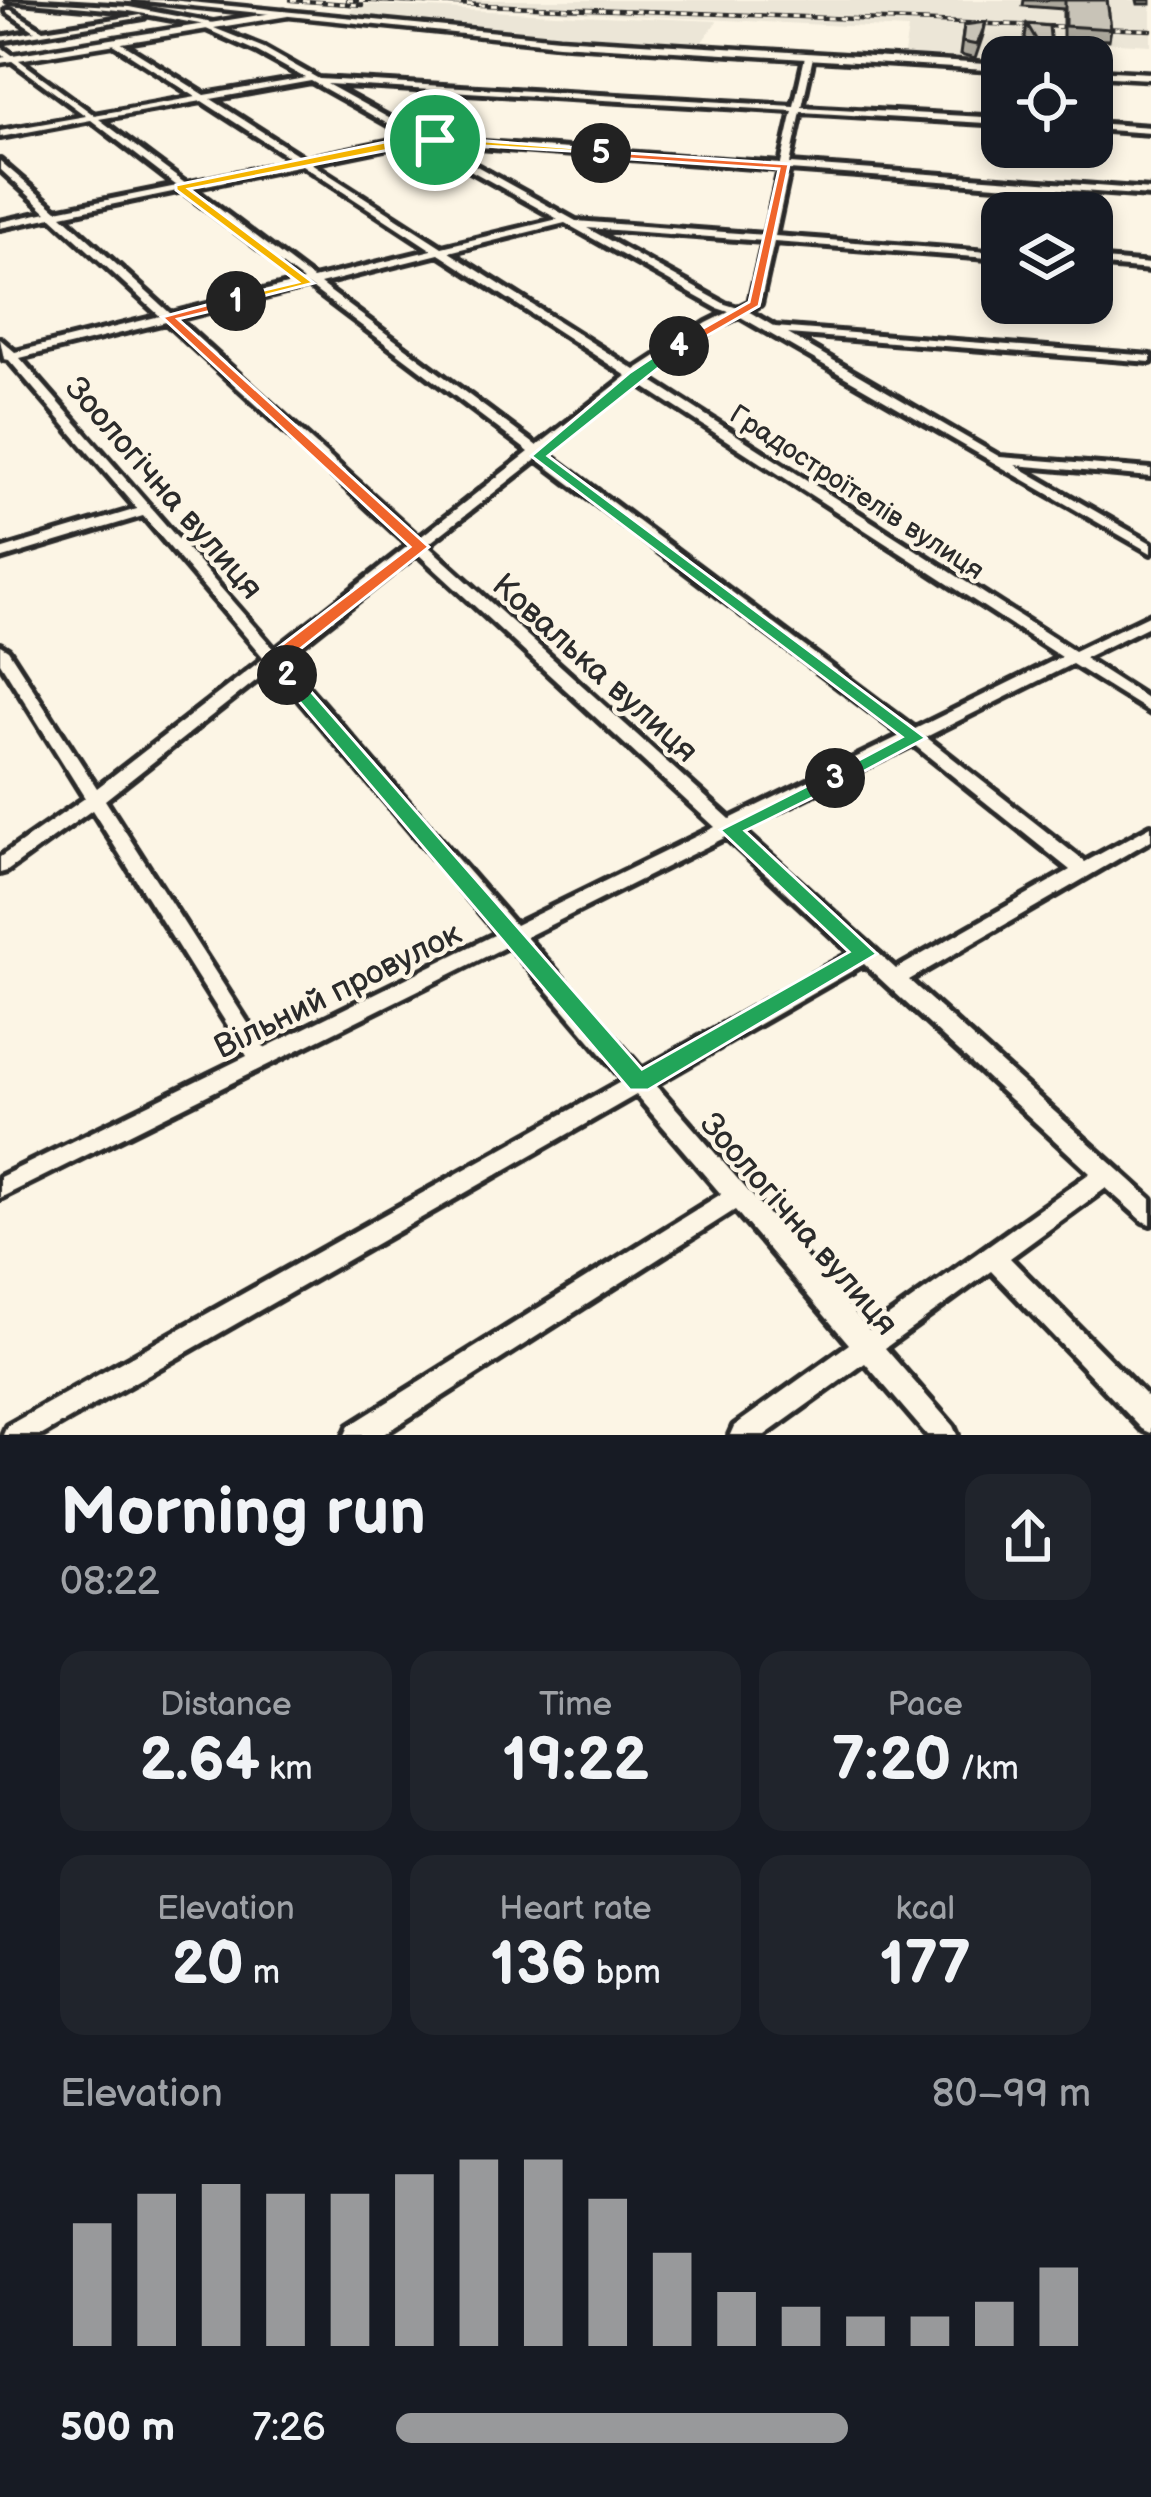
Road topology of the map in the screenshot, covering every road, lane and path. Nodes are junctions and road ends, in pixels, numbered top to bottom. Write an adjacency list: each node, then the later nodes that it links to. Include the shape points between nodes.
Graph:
1 (11, 0): 5 (street)
2 (83, 0): 4 (street)
3 (140, 0): 8 (main road)
4 (71, 3): 5 (street); 7 (street)
5 (52, 4): 6 (street); 9 (street)
6 (4, 11): 11 (street)
7 (163, 14): 9 (street); 10 (street)
8 (285, 14): 10 (street); 15 (main road)
9 (87, 26): 11 (street)
10 (211, 26): 13 (street); 19 (street)
11 (42, 33): 12 (street)
12 (0, 39)
13 (115, 41): 14 (street); 20 (street, Градостроїтелiв вулиця)
14 (4, 55): 22 (street)
15 (809, 57): 16 (main road); 21 (street)
16 (981, 67)
17 (1113, 74): 18 (main road)
18 (1151, 76)
19 (315, 80): 20 (street); 21 (street); 27 (street)
20 (202, 98): 22 (street); 28 (street, Градостроїтелiв вулиця)
21 (800, 108): 23 (street); 30 (street)
22 (91, 118): 26 (street); 31 (street)
23 (981, 120)
24 (1113, 127): 25 (street)
25 (1151, 130)
26 (0, 134)
27 (423, 140): 28 (street); 30 (street); 34 (street)
28 (302, 162): 31 (street); 37 (street, Градостроїтелiв вулиця)
29 (0, 164): 33 (street, Ковалька вулиця)
30 (785, 166): 32 (street); 36 (street)
31 (180, 187): 33 (street); 41 (street)
32 (1151, 193)
33 (54, 213): 35 (street); 43 (street, Ковалька вулиця)
34 (570, 222): 36 (street); 37 (street); 42 (street)
35 (0, 225)
36 (768, 240): 38 (street); 42 (street, via 755,304)
37 (440, 251): 41 (street); 47 (street, Градостроїтелiв вулиця)
38 (981, 255)
39 (1113, 263): 40 (street)
40 (1151, 266)
41 (308, 283): 43 (street); 48 (street)
42 (741, 312): 44 (street); 47 (street)
43 (168, 317): 45 (street); 52 (street, Ковалька вулиця)
44 (763, 328): 46 (street); 49 (street)
45 (4, 352): 51 (street, Зоологічна вулиця)
46 (1151, 358)
47 (634, 376): 48 (street); 57 (street, Градостроїтелiв вулиця)
48 (538, 456): 52 (street); 60 (street)
49 (994, 459): 50 (street); 53 (street)
50 (1151, 473)
51 (146, 511): 54 (street); 58 (street, Зоологічна вулиця)
52 (420, 547): 58 (street); 62 (street, Ковалька вулиця)
53 (1151, 549)
54 (0, 555)
55 (1151, 619): 57 (street, Вільний провулок)
56 (0, 650): 61 (street)
57 (1073, 659): 59 (street, Градостроїтелiв вулиця); 60 (street, Вільний провулок)
58 (274, 660): 61 (street); 66 (street, Зоологічна вулиця)
59 (1151, 709)
60 (916, 738): 62 (street, Вільний провулок); 65 (street)
61 (95, 799): 64 (street); 69 (street)
62 (730, 830): 66 (street, Вільний провулок); 67 (street, Ковалька вулиця)
63 (1151, 832): 65 (street)
64 (0, 866)
65 (1084, 871): 68 (street)
66 (513, 937): 69 (street, Вільний провулок); 70 (street, Зоологічна вулиця)
67 (866, 954): 68 (street, Ковалька вулиця); 70 (street)
68 (894, 979): 71 (street, Ковалька вулиця)
69 (260, 1059): 72 (street, Вільний провулок)
70 (639, 1083): 73 (street, Зоологічна вулиця); 78 (street)
71 (1107, 1174): 74 (street, Ковалька вулиця); 75 (street)
72 (0, 1188)
73 (736, 1196): 76 (street, Зоологічна вулиця); 79 (street)
74 (1151, 1214)
75 (992, 1256): 76 (street); 77 (street)
76 (867, 1346): 80 (street); 81 (street, Зоологічна вулиця)
77 (1151, 1420)
78 (16, 1435)
79 (358, 1435)
80 (743, 1435)
81 (944, 1435)

